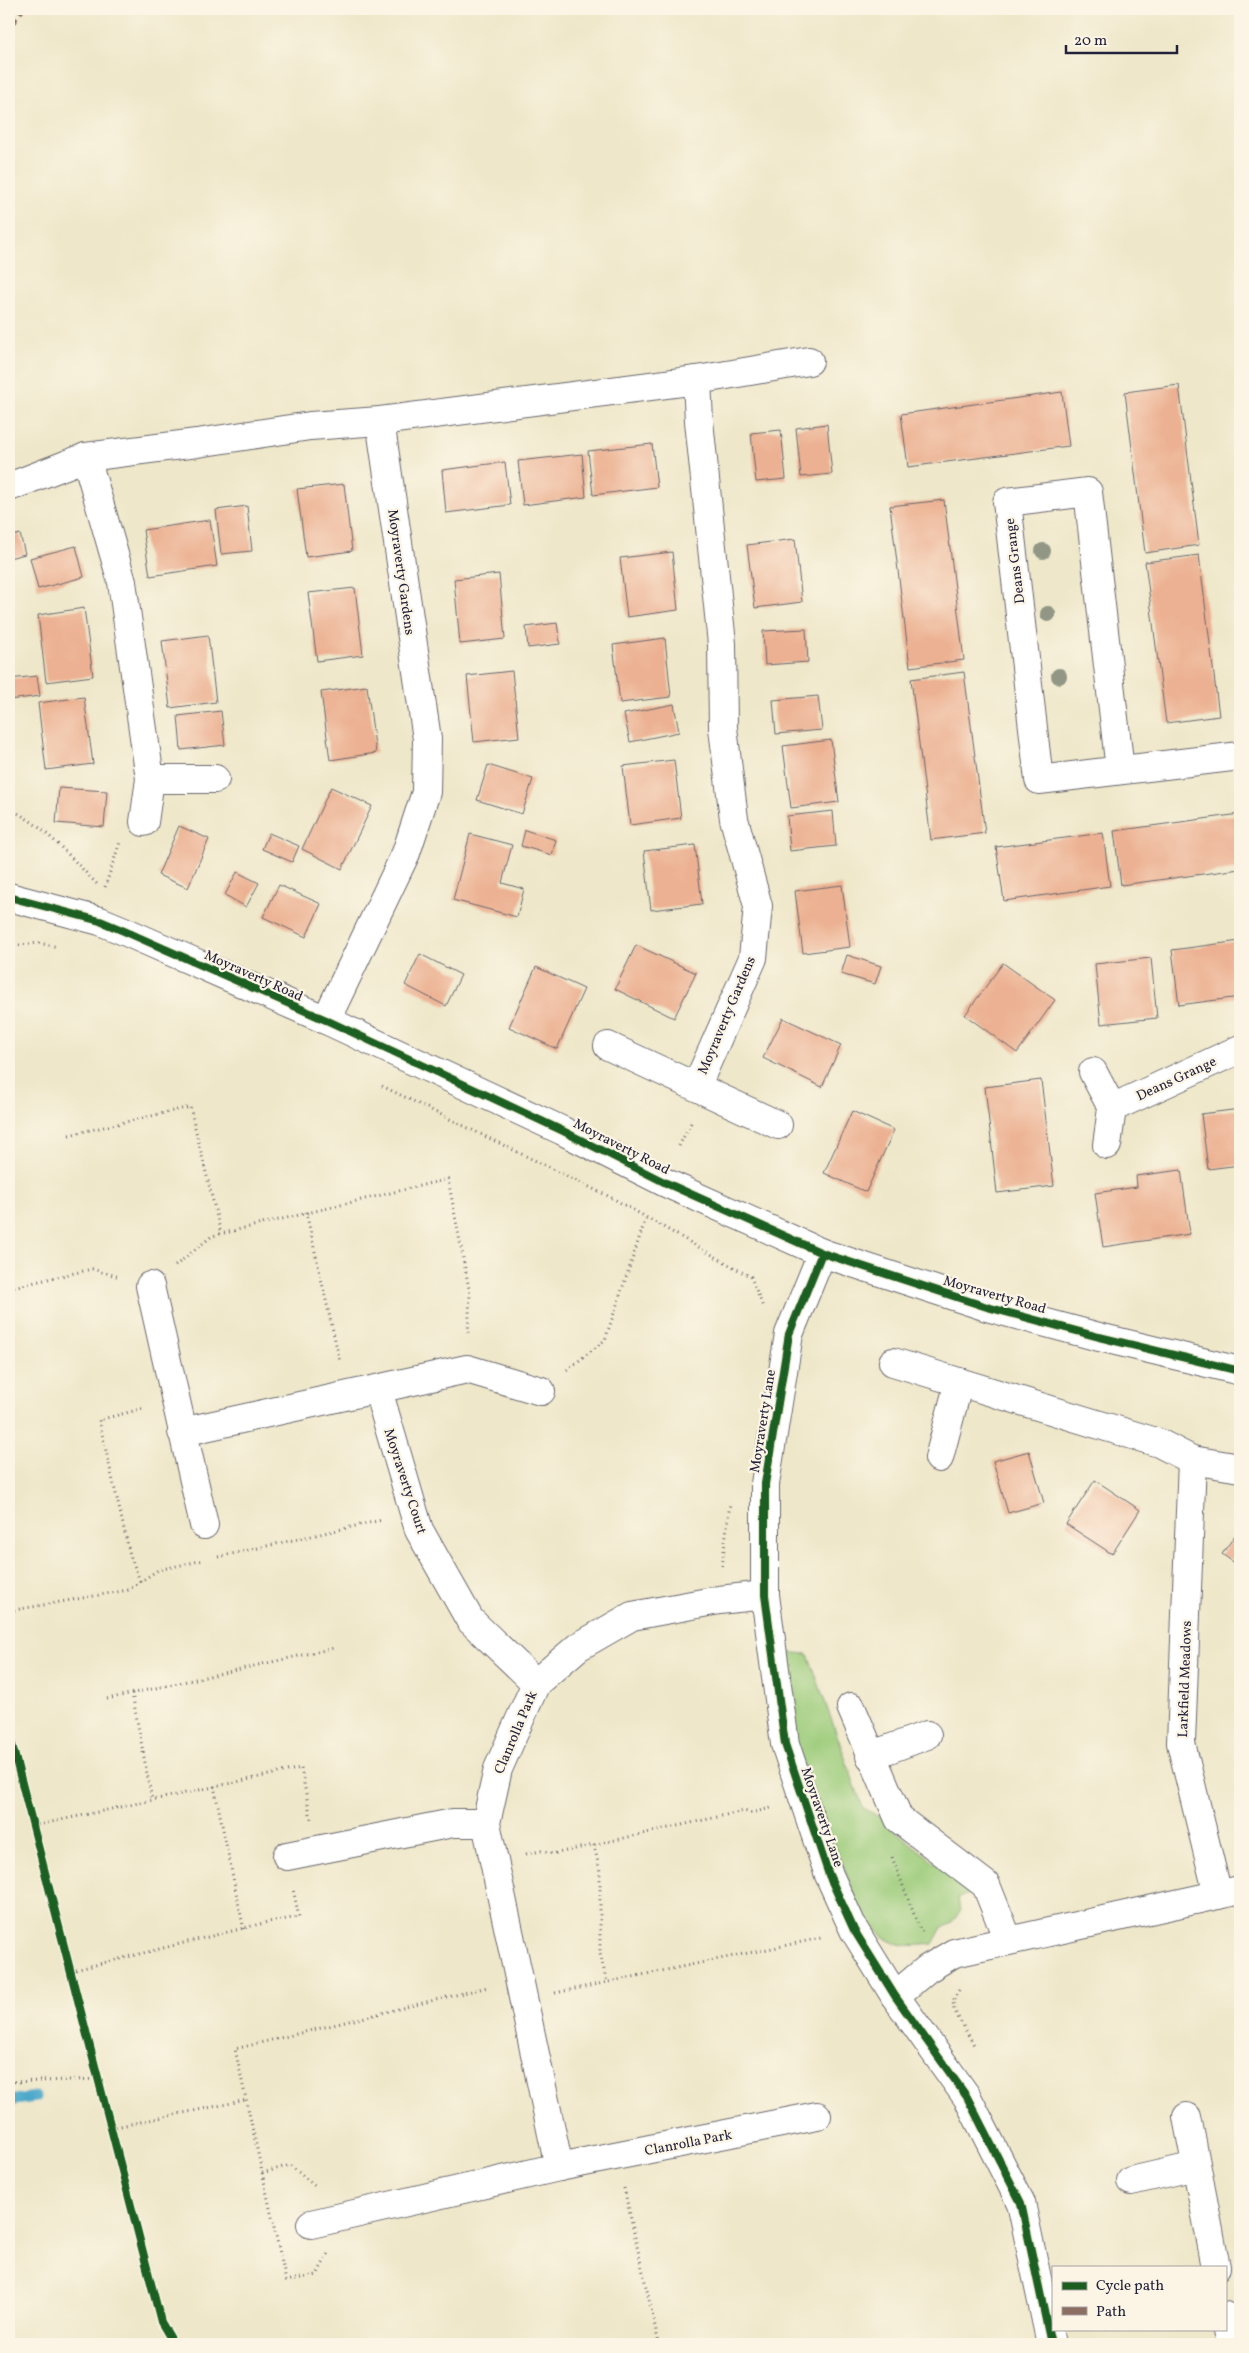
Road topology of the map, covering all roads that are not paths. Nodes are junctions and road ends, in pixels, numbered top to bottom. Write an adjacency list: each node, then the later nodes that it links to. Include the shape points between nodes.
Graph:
1 (809, 361): 2 (street)
2 (697, 380): 3 (street); 16 (street, Moyraverty Gardens, via 722,644 723,728 734,819 758,906 753,958)
3 (380, 421): 4 (street, via 310,426); 12 (street, Moyraverty Gardens, via 427,739 426,792 406,853)
4 (86, 457): 5 (street); 8 (street, via 122,582)
5 (9, 487)
6 (1240, 756): 7 (street, Deans Grange)
7 (1120, 770): 7 (street, Deans Grange, via 1039,780 1007,502 1088,492)
8 (150, 779): 9 (street); 10 (street)
9 (215, 779)
10 (144, 822)
11 (9, 897): 12 (street, Moyraverty Road, via 100,920)
12 (326, 1020): 20 (street, Moyraverty Road, via 564,1131 666,1183)
13 (608, 1046): 16 (street, Moyraverty Gardens)
14 (1240, 1049): 17 (street, Deans Grange)
15 (1093, 1072): 17 (street)
16 (696, 1085): 18 (street, Moyraverty Gardens)
17 (1112, 1108): 19 (street)
18 (778, 1125)
19 (1107, 1146)
20 (822, 1253): 23 (street, Moyraverty Road, via 988,1307); 32 (street, Moyraverty Lane, via 789,1334 765,1484)
21 (150, 1286): 27 (street)
22 (893, 1362): 24 (street)
23 (1240, 1371)
24 (959, 1382): 28 (street); 29 (street, via 1159,1443)
25 (378, 1390): 26 (street, via 467,1369); 27 (street); 33 (street, Moyraverty Court, via 419,1530 470,1620)
26 (541, 1391)
27 (182, 1432): 31 (street)
28 (939, 1458)
29 (1192, 1460): 30 (street); 39 (street, Larkfield Meadows, via 1181,1743)
30 (1240, 1468)
31 (204, 1525)
32 (765, 1595): 33 (street, Clanrolla Park, via 632,1616 578,1647); 41 (street, Moyraverty Lane, via 785,1744 829,1875 854,1930)
33 (536, 1683): 37 (street, Clanrolla Park, via 498,1769)
34 (851, 1707): 36 (street)
35 (927, 1735): 36 (street)
36 (870, 1756): 40 (street, via 899,1819 986,1885)
37 (486, 1823): 38 (street, via 453,1823); 45 (street, Clanrolla Park)
38 (287, 1856)
39 (1229, 1892): 40 (street, Larkfield Meadows)
40 (1008, 1940): 41 (street, Larkfield Meadows, via 954,1953 927,1969)
41 (895, 1996): 50 (street, Moyraverty Lane, via 968,2097 1021,2203)
42 (817, 2116): 45 (street, Clanrolla Park)
43 (1187, 2117): 44 (street)
44 (1196, 2166): 46 (street); 48 (street)
45 (559, 2167): 47 (street, Clanrolla Park)
46 (1131, 2181)
47 (310, 2224)
48 (1216, 2266)
49 (1226, 2321): 51 (street)
50 (1051, 2344)
51 (1231, 2344)

